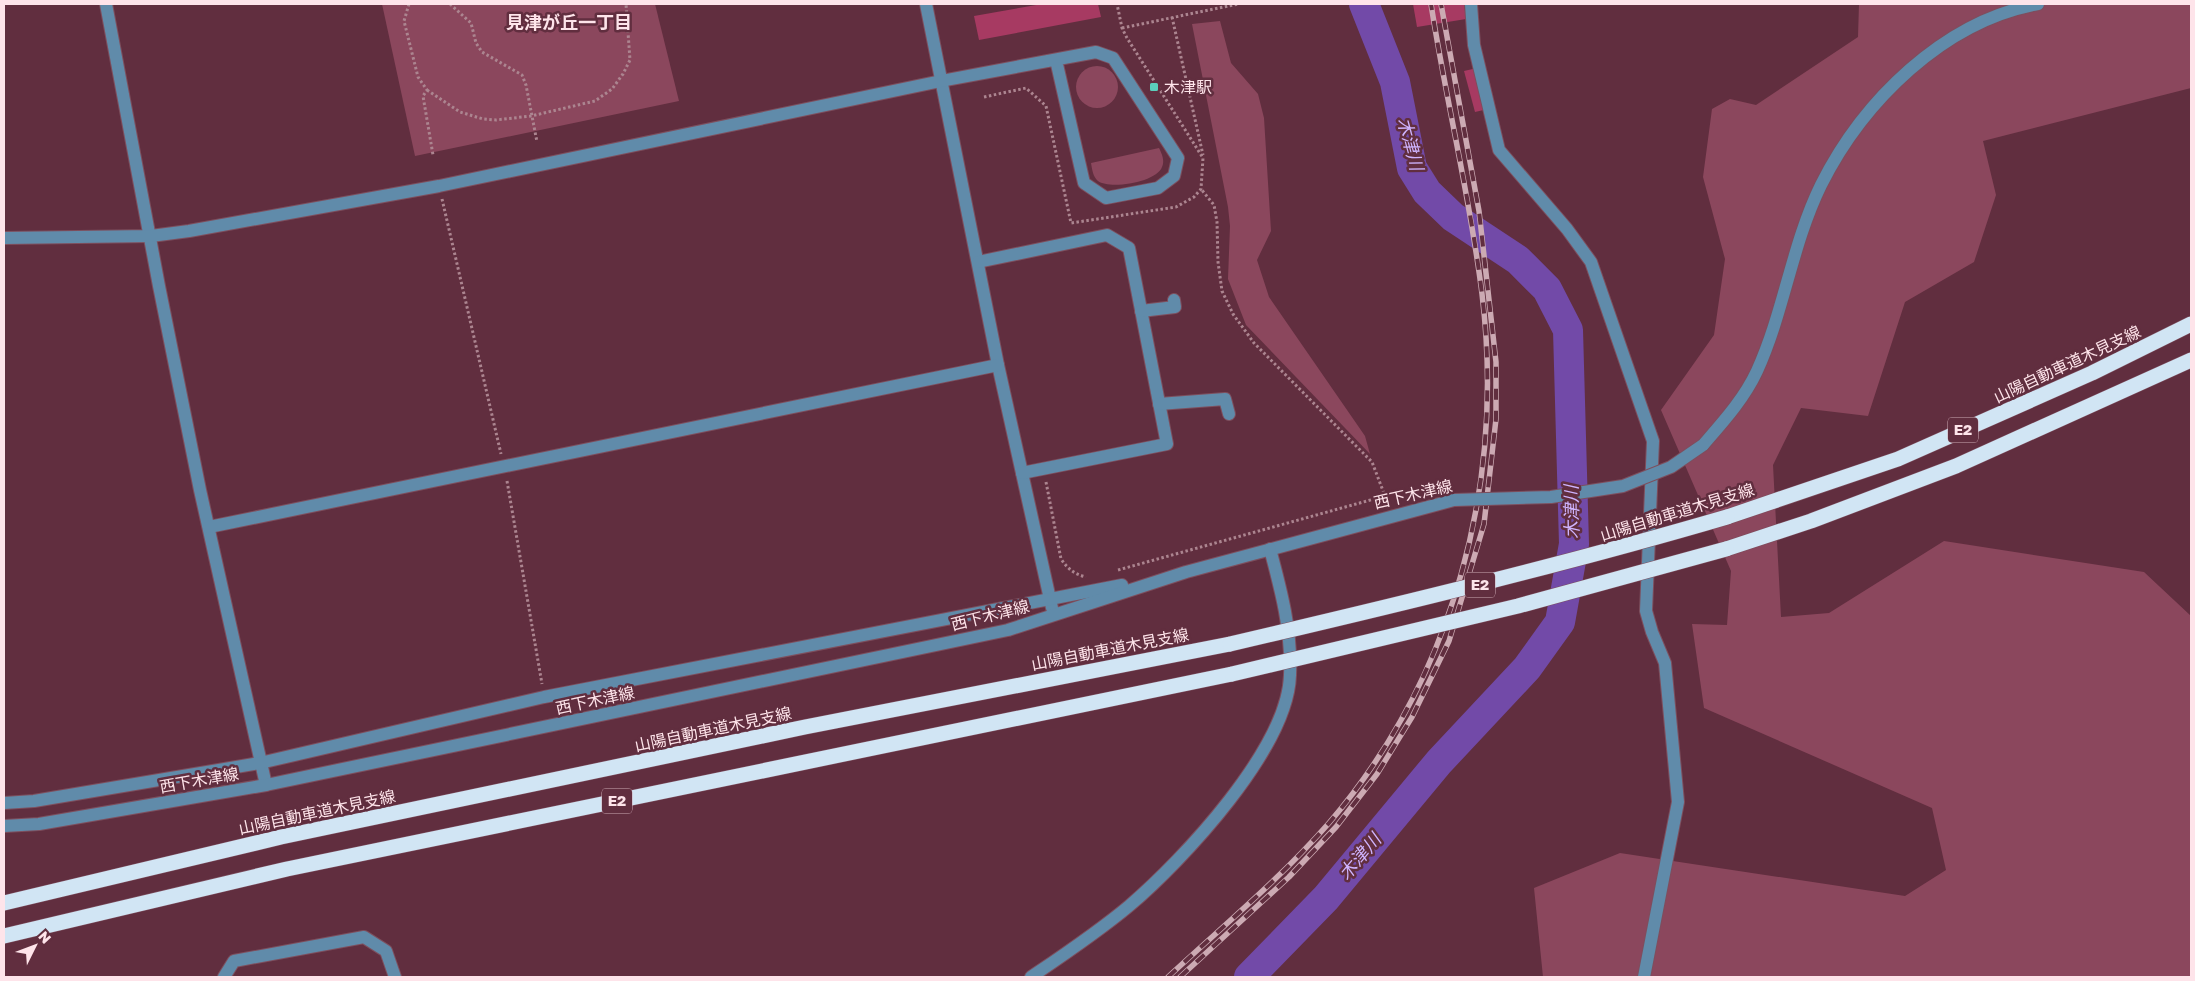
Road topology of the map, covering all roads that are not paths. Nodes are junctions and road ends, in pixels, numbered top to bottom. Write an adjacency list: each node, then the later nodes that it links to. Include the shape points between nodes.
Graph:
1 (106, 4): 7 (street)
2 (926, 4): 6 (street)
3 (1471, 4): 32 (street, via 1474,45 1499,150 1591,262 1653,441 1646,611 1665,663 1678,802)
4 (2038, 4): 19 (street, 西下木津線, bridge, via 1981,22 1934,51 1892,86 1851,135 1821,185 1810,212 1757,372 1734,409 1703,445 1671,468 1623,486 1551,497 1454,500)
5 (1056, 60): 5 (street, via 1096,52 1113,58 1178,158 1174,176 1158,188 1106,198 1084,183); 6 (street)
6 (941, 81): 7 (street, via 439,186); 9 (street)
7 (151, 236): 8 (street); 18 (street)
8 (4, 238)
9 (978, 262): 11 (street, via 1107,236 1129,248); 14 (street)
10 (1174, 300): 11 (street, via 1175,307)
11 (1142, 311): 15 (street)
12 (2191, 324): 27 (highway, 山陽自動車道木見支線 / E2, bridge, via 2092,373 1898,459 1727,517 1609,551 1230,644 805,727 281,837)
13 (2191, 360): 28 (highway, E2, bridge, via 1956,466 1811,521 1663,567 1518,606 1232,674 287,869)
14 (998, 365): 17 (street); 18 (street)
15 (1159, 404): 16 (street, via 1225,399); 17 (street, via 1167,444)
16 (1229, 414)
17 (1022, 473): 21 (street)
18 (208, 528): 23 (street)
19 (1270, 549): 20 (street, 西下木津線); 31 (street, via 1286,608 1290,676 1280,719 1258,761 1177,860 1130,905 1087,940)
20 (1186, 572): 21 (street, 西下木津線); 22 (street, 西下木津線)
21 (1051, 601): 22 (street); 23 (street, 西下木津線, via 544,697)
22 (1053, 615): 24 (street, 西下木津線, via 998,632)
23 (260, 763): 24 (street); 25 (street, 西下木津線, via 34,801)
24 (266, 785): 26 (street, 西下木津線, via 39,824)
25 (4, 803)
26 (4, 826)
27 (4, 903)
28 (4, 936)
29 (224, 977): 30 (street, via 234,961 364,937 386,951)
30 (396, 977)
31 (1032, 977)
32 (1644, 977)

